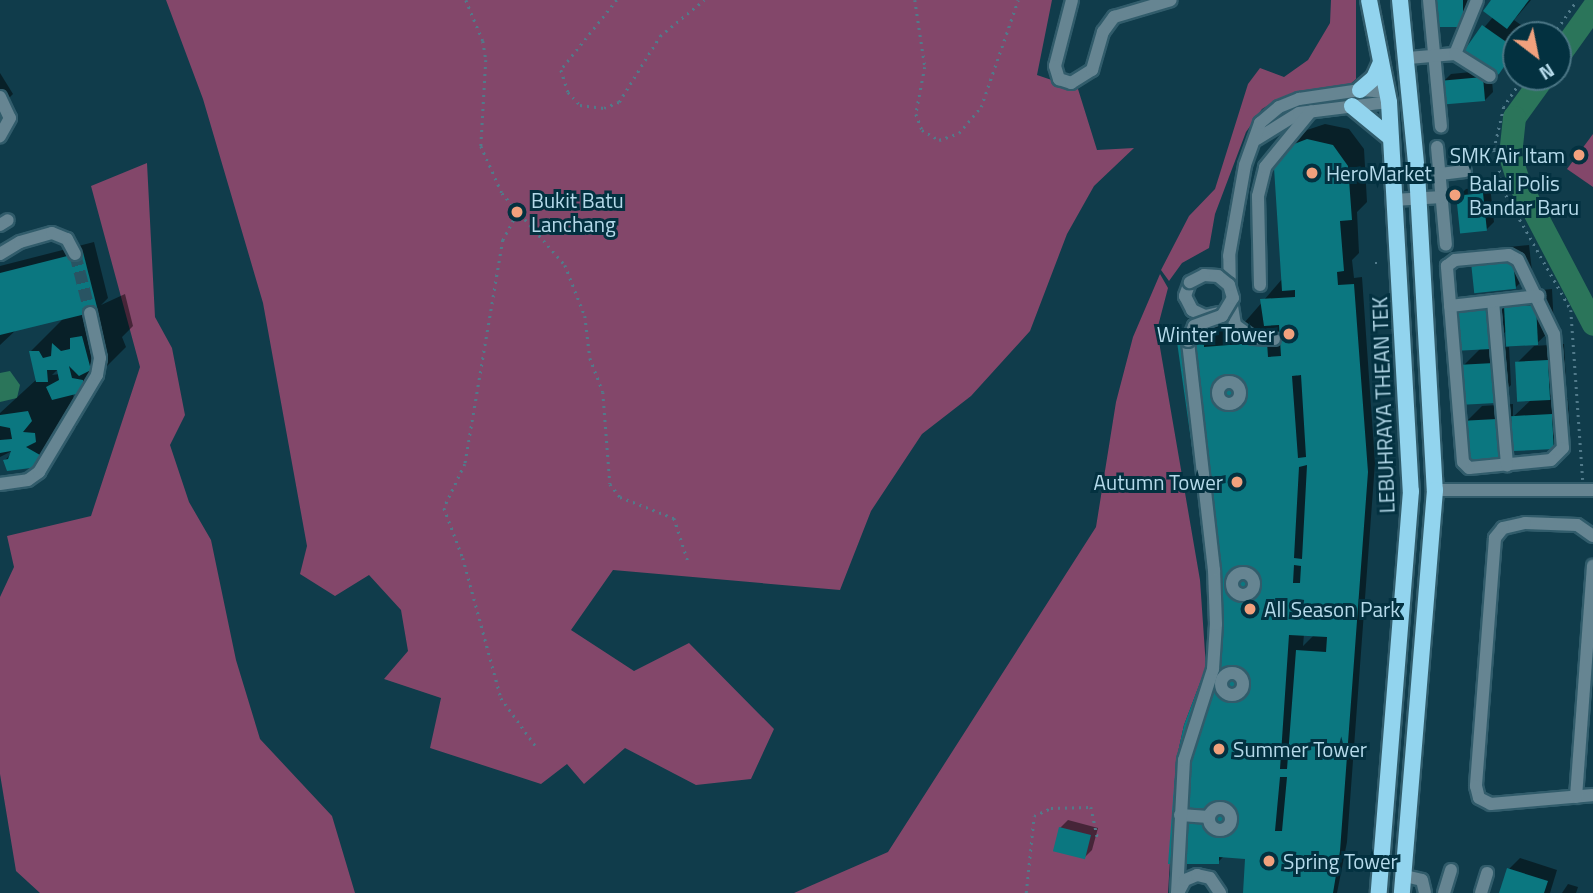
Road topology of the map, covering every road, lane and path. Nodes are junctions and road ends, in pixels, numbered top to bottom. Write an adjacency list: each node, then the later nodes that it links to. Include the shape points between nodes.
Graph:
1 (466, 0): 36 (path, via 486,60 481,146 502,193)
2 (617, 0): 3 (path, via 561,70 568,92 580,105 604,108 619,102 660,36)
3 (704, 0)
4 (915, 0): 5 (path, via 925,67 916,114 922,130 939,140 959,133 981,107)
5 (1018, 0)
6 (1072, 0): 12 (street, via 1055,66 1059,79 1071,83 1092,70 1103,32 1114,17)
7 (1369, 0): 17 (main road, LEBUHRAYA THEAN TEK)
8 (1399, 0): 16 (main road); 21 (main road, via 1395,33 1401,77)
9 (1429, 0): 15 (street)
10 (1477, 0): 14 (street)
11 (1577, 0): 13 (path)
12 (1166, 1)
13 (1563, 21)
14 (1455, 54): 15 (street); 18 (street)
15 (1432, 56): 16 (street); 25 (street)
16 (1408, 58): 31 (main road)
17 (1381, 62): 19 (main road, via 1374,78); 21 (main road, LEBUHRAYA THEAN TEK)
18 (1490, 76)
19 (1360, 90): 21 (street); 28 (street, via 1299,99 1279,107 1261,123)
20 (1515, 91): 55 (path, via 1504,107 1494,150 1506,195 1571,310)
21 (1390, 96): 23 (street); 27 (main road, LEBUHRAYA THEAN TEK); 31 (main road, via 1403,110 1407,153)
22 (0, 97): 26 (street, via 10,118)
23 (1352, 106): 24 (street); 27 (main road)
24 (1311, 111): 28 (street, via 1289,118); 42 (street, via 1265,167 1258,196)
25 (1441, 126)
26 (0, 136)
27 (1391, 138): 35 (main road, LEBUHRAYA THEAN TEK)
28 (1257, 139): 43 (street, via 1245,165 1229,256)
29 (1437, 147): 32 (street)
30 (1465, 171): 32 (street)
31 (1417, 172): 34 (main road)
32 (1440, 174): 33 (street)
33 (1442, 197): 34 (street); 37 (street)
34 (1417, 198): 35 (street); 53 (main road)
35 (1394, 200): 73 (main road, LEBUHRAYA THEAN TEK, via 1411,491)
36 (517, 212): 57 (path, via 556,250 585,316 590,358 603,392 610,484 620,497 674,518); 61 (path, via 502,240 465,464 444,508 463,558 501,698)
37 (1446, 245)
38 (0, 254): 39 (street, via 20,242 52,233 67,239)
39 (75, 254)
40 (1375, 263): 41 (path)
41 (1381, 263)
42 (1260, 285)
43 (1230, 295): 48 (street, via 1234,325 1253,338); 50 (street, bridge, via 1219,313 1198,314 1185,296 1190,282 1204,275 1218,276 1233,298 1222,316 1194,326 1188,341)
44 (1538, 296): 45 (street); 46 (street, via 1515,257 1455,260 1447,266); 51 (street, via 1554,334 1563,448 1551,460)
45 (1493, 301): 46 (street); 51 (street)
46 (1450, 306): 51 (street, via 1464,462 1469,468)
47 (90, 313): 52 (street, via 100,358 97,375 39,472 28,480)
48 (1274, 339)
49 (1218, 396): 50 (street)
50 (1192, 398): 59 (street)
51 (1512, 464): 54 (street)
52 (0, 484)
53 (1435, 490): 54 (street); 69 (main road, via 1420,636)
54 (1517, 490): 55 (street)
55 (1589, 490)
56 (1592, 535): 63 (street, via 1577,525 1525,523 1503,528 1492,559 1476,786 1479,798 1504,804)
57 (688, 561)
58 (1593, 566): 63 (street)
59 (1215, 580): 60 (street); 64 (street, via 1216,680 1184,760)
60 (1231, 583)
61 (537, 748)
62 (1593, 795): 63 (street)
63 (1576, 797)
64 (1180, 815): 65 (street); 71 (street)
65 (1209, 817)
66 (1098, 840): 70 (path, via 1091,807 1051,808 1034,816)
67 (1451, 870): 76 (street)
68 (1487, 873): 77 (street)
69 (1405, 876): 74 (main road); 75 (street, via 1422,880)
70 (1026, 893)
71 (1177, 893): 72 (street, via 1185,880 1197,874 1210,878)
72 (1220, 893)
73 (1379, 893)
74 (1402, 893)
75 (1425, 893)
76 (1444, 893)
77 (1481, 893)

